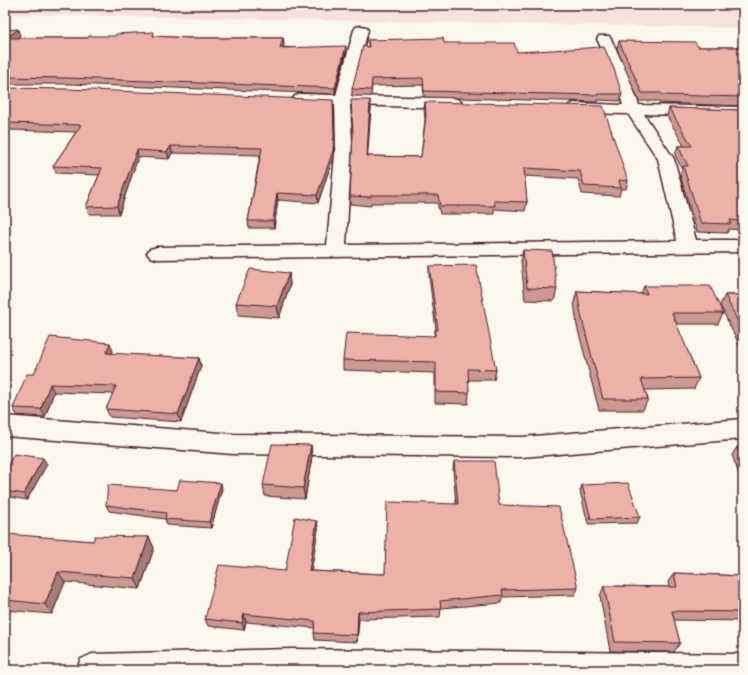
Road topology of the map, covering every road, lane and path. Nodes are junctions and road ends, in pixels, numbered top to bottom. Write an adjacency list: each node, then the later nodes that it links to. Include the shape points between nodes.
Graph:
1 (361, 30): 4 (street)
2 (604, 39): 7 (street, via 621,75)
3 (287, 99): 4 (street)
4 (342, 100): 5 (street); 11 (street, via 344,142)
5 (465, 104)
6 (557, 107): 7 (street)
7 (633, 110): 8 (street); 9 (street, via 666,160)
8 (743, 112)
9 (688, 246): 10 (street); 11 (street)
10 (743, 246)
11 (336, 251): 12 (street)
12 (157, 253)
13 (5, 426): 14 (street, via 233,444 522,447)
14 (743, 430)
15 (92, 670): 16 (street, via 292,665)
16 (743, 670)

